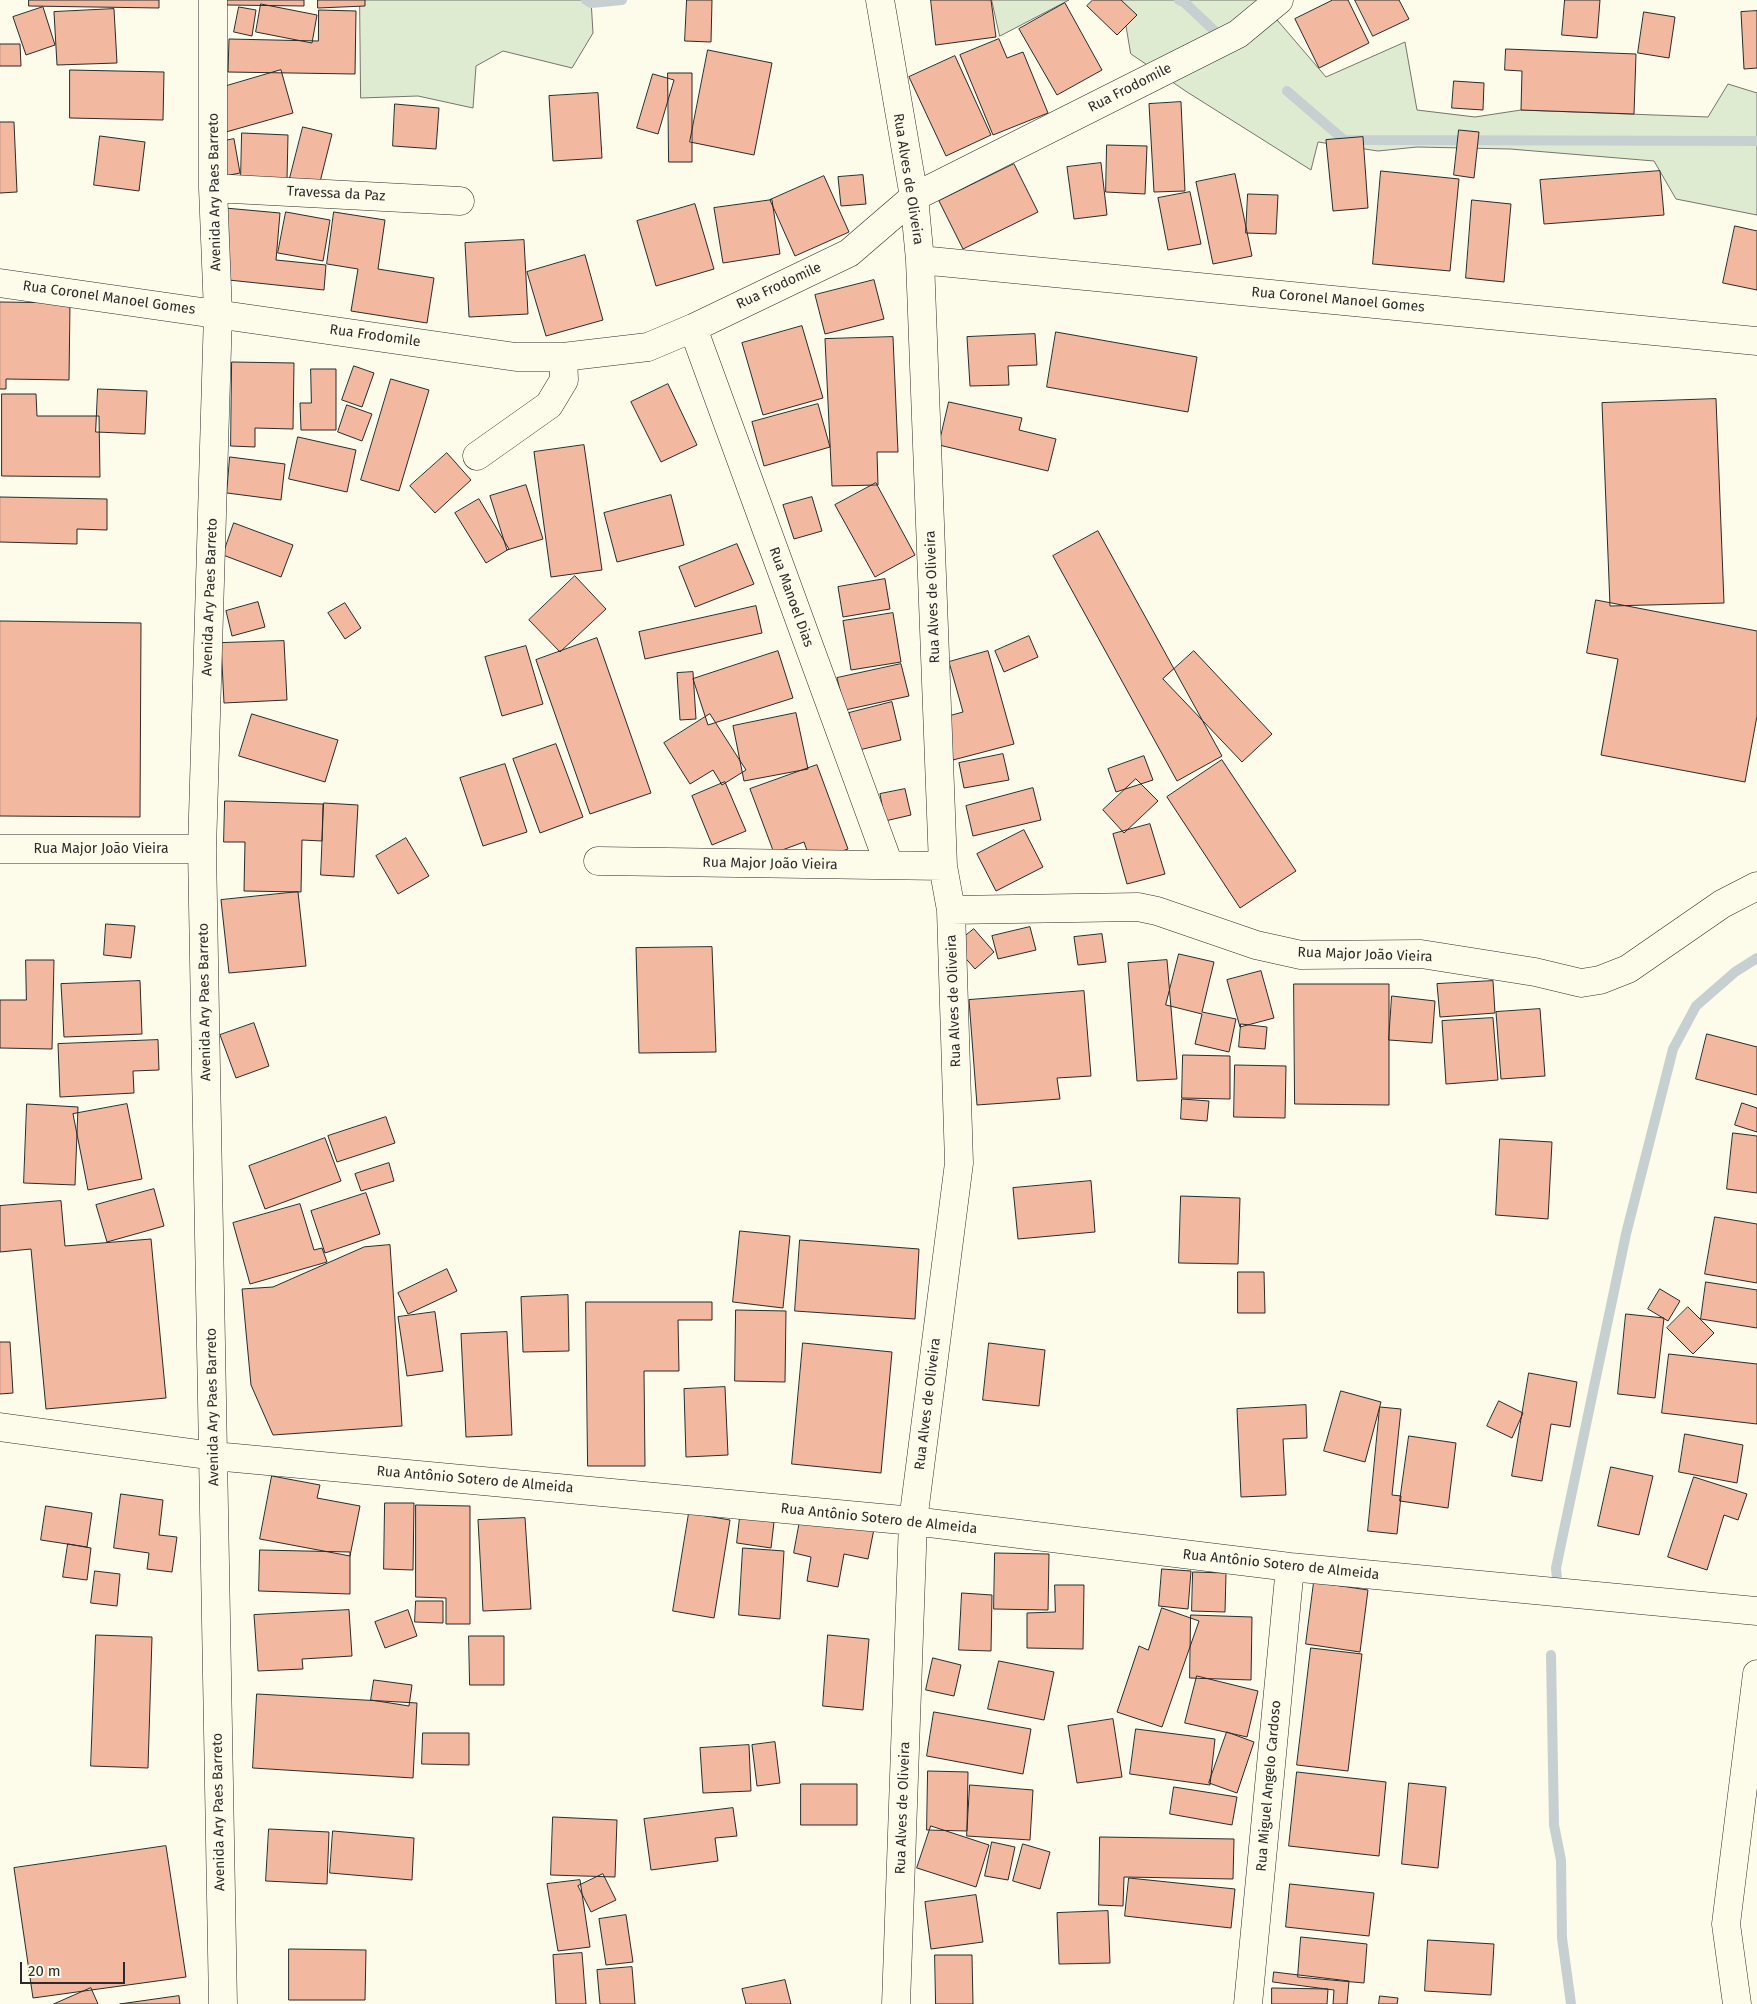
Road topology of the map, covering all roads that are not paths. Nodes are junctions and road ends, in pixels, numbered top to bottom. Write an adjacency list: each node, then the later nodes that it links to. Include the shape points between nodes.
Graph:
1 (214, 0): 4 (street, Avenida Ary Paes Barreto)
2 (880, 0): 5 (street, Rua Alves de Oliveira)
3 (1279, 0): 5 (street, Rua Frodomile, via 1238,34)
4 (213, 188): 6 (street, Travessa da Paz); 9 (street, Avenida Ary Paes Barreto)
5 (914, 197): 7 (street, Rua Alves de Oliveira); 10 (street, Rua Frodomile, via 849,253)
6 (460, 201)
7 (920, 260): 11 (street, Rua Coronel Manoel Gomes); 18 (street, Rua Alves de Oliveira)
8 (0, 283): 9 (street, Rua Coronel Manoel Gomes)
9 (218, 313): 12 (street, Rua Frodomile, via 516,357); 15 (street, Avenida Ary Paes Barreto)
10 (693, 328): 12 (street, Rua Frodomile, via 648,347); 17 (street, Rua Manoel Dias)
11 (1757, 341)
12 (563, 357): 13 (street, via 564,380 549,405)
13 (477, 456)
14 (0, 849): 15 (street, Rua Major João Vieira)
15 (202, 849): 22 (street, Avenida Ary Paes Barreto)
16 (598, 861): 17 (street, Rua Major João Vieira)
17 (889, 865): 18 (street, Rua Major João Vieira)
18 (943, 866): 20 (street, Rua Alves de Oliveira)
19 (1757, 886): 20 (street, Rua Major João Vieira, via 1722,904 1628,969 1600,980 1581,982 1421,954 1301,955 1256,945 1138,907)
20 (951, 910): 23 (street, Rua Alves de Oliveira, via 958,1163)
21 (0, 1427): 22 (street, Rua Antônio Sotero de Almeida)
22 (214, 1456): 23 (street, Rua Antônio Sotero de Almeida); 27 (street, Avenida Ary Paes Barreto)
23 (913, 1521): 24 (street, Rua Antônio Sotero de Almeida); 28 (street, Rua Alves de Oliveira)
24 (1290, 1567): 25 (street, Rua Antônio Sotero de Almeida); 29 (street, Rua Miguel Angelo Cardoso)
25 (1757, 1611)
26 (1757, 1674): 30 (street, via 1726,1924)
27 (223, 2004)
28 (896, 2004)
29 (1248, 2004)
30 (1737, 2004)

